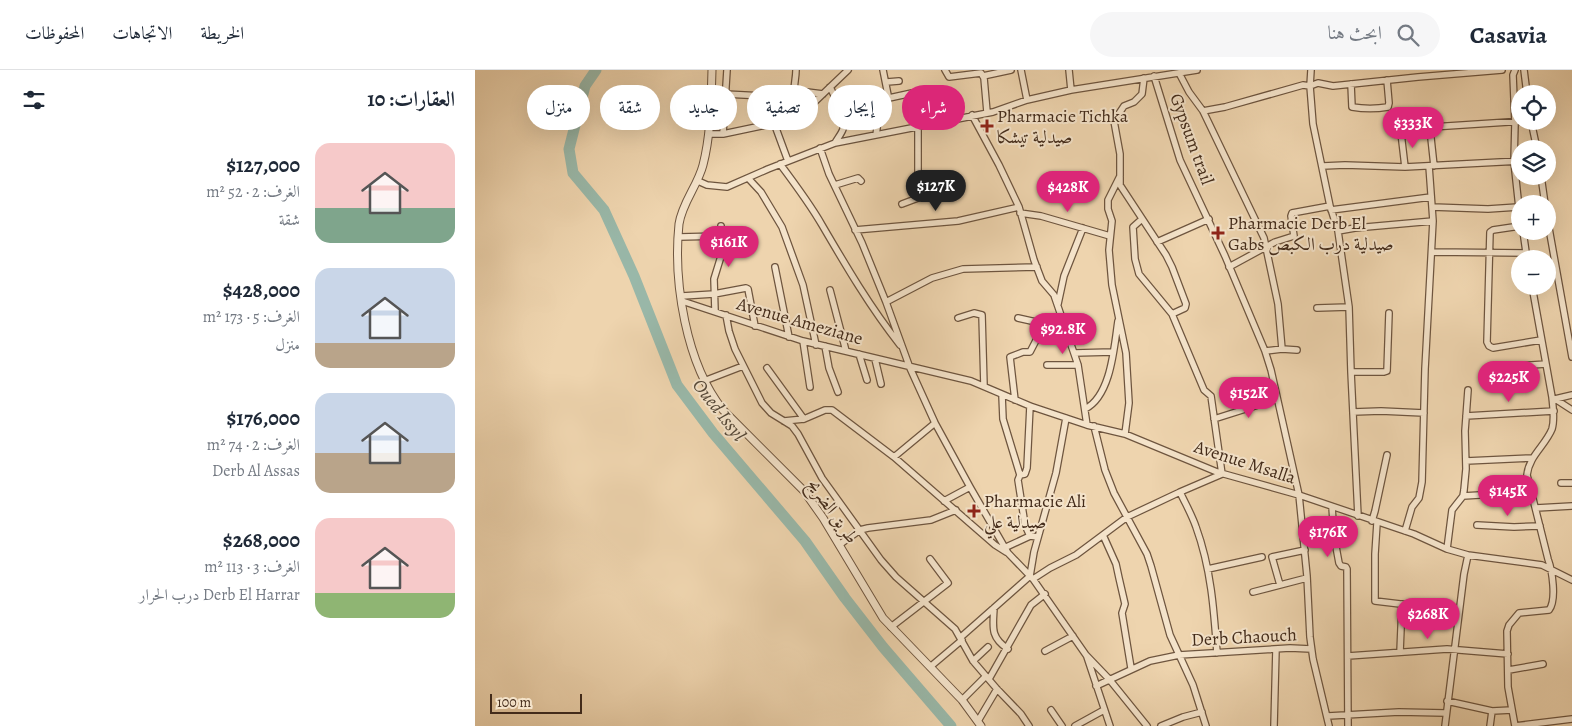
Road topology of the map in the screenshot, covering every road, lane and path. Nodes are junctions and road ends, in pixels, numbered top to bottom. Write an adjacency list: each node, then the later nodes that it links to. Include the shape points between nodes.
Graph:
1 (713, 70): 49 (street, طريق الضريح)
2 (727, 70): 23 (street)
3 (796, 70): 24 (street)
4 (848, 70): 25 (street)
5 (883, 70): 21 (street)
6 (945, 70): 16 (street, via 949,77 978,72)
7 (1011, 70): 16 (street)
8 (1021, 70): 35 (street)
9 (1069, 70): 31 (street)
10 (1197, 70): 15 (street)
11 (1311, 70): 29 (street)
12 (1502, 70): 19 (street)
13 (1515, 70): 27 (street)
14 (1523, 70): 28 (street)
15 (1179, 73): 17 (street); 36 (street)
16 (983, 76): 37 (street)
17 (1154, 76): 18 (street); 71 (street, Gypsum trail, via 1180,160)
18 (1144, 78): 31 (street); 60 (street, via 1142,94 1135,102 1124,106 1114,121)
19 (1387, 80): 22 (street); 22 (street, via 1389,103 1385,108 1352,107)
20 (899, 81): 21 (street)
21 (887, 82): 26 (street)
22 (1351, 84): 29 (street, via 1333,86 1318,83)
23 (726, 85)
24 (794, 85)
25 (832, 85)
26 (887, 85)
27 (1513, 85)
28 (1526, 85)
29 (1310, 86): 36 (street, via 1303,85); 57 (street, via 1313,124)
30 (828, 89): 33 (street)
31 (1071, 90): 35 (street)
32 (818, 93): 33 (street)
33 (823, 94): 34 (street)
34 (818, 98)
35 (1027, 100): 37 (street)
36 (1203, 111): 83 (street)
37 (987, 112): 38 (street)
38 (972, 115): 39 (street); 70 (street)
39 (965, 116)
40 (1511, 123): 58 (street, via 1432,127)
41 (747, 129): 50 (street)
42 (902, 129): 51 (street)
43 (723, 130): 50 (street)
44 (777, 130): 54 (street)
45 (843, 130): 52 (street)
46 (877, 130): 51 (street)
47 (918, 130): 66 (street, via 918,198)
48 (1401, 133): 59 (street)
49 (709, 134): 50 (street); 62 (street, طريق الضريح)
50 (723, 134)
51 (876, 135): 52 (street)
52 (835, 143): 53 (street)
53 (820, 148): 54 (street); 64 (street)
54 (788, 161): 56 (street)
55 (1511, 162): 58 (street)
56 (781, 164): 61 (street); 114 (street, via 867,300)
57 (1323, 166): 59 (street); 68 (street)
58 (1431, 166): 59 (street); 65 (street)
59 (1405, 167)
60 (1120, 176): 72 (street, via 1120,185); 81 (street, via 1108,200 1112,221)
61 (748, 178): 62 (street, via 723,188); 112 (street, via 783,227 803,285)
62 (699, 181): 79 (street, طريق الضريح, via 682,215)
63 (861, 181): 64 (street, via 857,178)
64 (835, 185): 77 (street)
65 (1431, 197): 68 (street); 69 (street)
66 (902, 204)
67 (1511, 207): 69 (street)
68 (1331, 208): 78 (street); 83 (street, via 1292,213 1294,236)
69 (1432, 208): 73 (street)
70 (1020, 210): 75 (street); 77 (street, via 958,221); 88 (street)
71 (1209, 219): 82 (street); 89 (street, Gypsum trail)
72 (1142, 220): 82 (street); 101 (street, via 1133,226 1137,269)
73 (1433, 221): 78 (street); 84 (street)
74 (721, 226): 80 (street)
75 (1083, 228): 81 (street); 96 (street, via 1064,276)
76 (1511, 228): 85 (street, via 1491,231)
77 (855, 230): 95 (street)
78 (1338, 231): 97 (street)
79 (679, 236): 80 (street); 94 (street, طريق الضريح)
80 (721, 236): 92 (street, via 722,253 714,274)
81 (1109, 236): 105 (street, via 1112,285)
82 (1157, 242): 101 (street, via 1172,267 1186,304 1185,308)
83 (1268, 247): 89 (street); 115 (street)
84 (1432, 252): 85 (street); 149 (street)
85 (1490, 253): 86 (street); 110 (street, via 1489,346)
86 (1511, 255)
87 (775, 267): 109 (street)
88 (1037, 267): 95 (street, via 963,269 945,273); 96 (street)
89 (1229, 267): 118 (street, Gypsum trail)
90 (1556, 286): 122 (street)
91 (830, 290): 117 (street)
92 (714, 294): 94 (street); 99 (street); 108 (street, via 748,289)
93 (1534, 295): 110 (street)
94 (682, 298): 99 (street, Avenue Ameziane); 133 (street, طريق الضريح, via 690,339)
95 (886, 302): 114 (street)
96 (1057, 306): 107 (street)
97 (1349, 307): 98 (street); 131 (street)
98 (1317, 308)
99 (715, 312): 102 (street, Avenue Ameziane)
100 (1389, 312): 131 (street, via 1387,371)
101 (1172, 314): 153 (street, via 1204,390 1211,396)
102 (726, 315): 108 (street, Avenue Ameziane); 127 (street)
103 (958, 318): 135 (street, via 974,313 982,315)
104 (1019, 318): 106 (street)
105 (1119, 318): 119 (street); 158 (street, via 1129,388)
106 (1045, 323): 107 (street); 143 (street, via 1030,352 1010,357)
107 (1064, 324): 120 (street)
108 (755, 326): 109 (street, Avenue Ameziane)
109 (789, 337): 111 (street, Avenue Ameziane)
110 (1541, 340): 124 (street)
111 (803, 341): 112 (street, Avenue Ameziane); 136 (street)
112 (816, 345): 113 (street, Avenue Ameziane)
113 (825, 346): 117 (street, Avenue Ameziane); 138 (street)
114 (903, 349): 130 (street)
115 (1282, 349): 116 (street); 118 (street)
116 (1297, 350)
117 (846, 351): 121 (street, Avenue Ameziane)
118 (1265, 351): 142 (street, Gypsum trail)
119 (1113, 352): 120 (street); 145 (street, via 1105,386 1095,403)
120 (1074, 353): 126 (street)
121 (859, 354): 123 (street, Avenue Ameziane); 132 (street)
122 (1572, 357)
123 (875, 358): 130 (street, Avenue Ameziane); 134 (street)
124 (1546, 364): 128 (street); 141 (street)
125 (1047, 365): 126 (street)
126 (1078, 365): 145 (street)
127 (743, 366): 133 (street); 154 (street, via 762,403)
128 (1504, 367)
129 (767, 368): 152 (street)
130 (910, 368): 135 (street, Avenue Msalla); 155 (street)
131 (1351, 372): 147 (street)
132 (867, 380)
133 (705, 381): 187 (street, طريق الضريح, via 723,410 804,491)
134 (881, 384)
135 (984, 386): 139 (street, Avenue Msalla)
136 (810, 387)
137 (1468, 390): 150 (street)
138 (838, 392)
139 (1002, 395): 143 (street, Avenue Msalla); 164 (street, via 1003,419)
140 (1572, 395): 141 (street)
141 (1554, 398): 146 (street); 148 (street)
142 (1277, 399): 153 (street); 170 (street, Gypsum trail)
143 (1015, 400): 144 (street, Avenue Msalla)
144 (1030, 406): 151 (street, Avenue Msalla); 164 (street, via 1027,468 1025,474)
145 (1085, 410): 156 (street)
146 (1572, 410)
147 (1353, 412): 149 (street); 177 (street)
148 (1554, 412): 150 (street); 161 (street, via 1551,429)
149 (1424, 413): 183 (street, via 1422,489 1412,506)
150 (1466, 416): 162 (street)
151 (1066, 418): 156 (street, Avenue Msalla); 186 (street)
152 (804, 419): 154 (street); 160 (street, via 832,410)
153 (1214, 419): 163 (street)
154 (784, 421): 182 (street, via 798,434 822,478)
155 (935, 423): 160 (street); 167 (street)
156 (1087, 425): 157 (street, Avenue Msalla)
157 (1094, 426): 158 (street, Avenue Msalla); 178 (street, via 1105,470)
158 (1125, 434): 163 (street, Avenue Msalla)
159 (1387, 455): 179 (street)
160 (894, 457): 172 (street)
161 (1532, 458): 162 (street); 169 (street, via 1527,475)
162 (1466, 461): 171 (street)
163 (1222, 474): 168 (street); 170 (street, Avenue Msalla)
164 (1020, 475): 185 (street, via 1025,525)
165 (1561, 483): 166 (street)
166 (1572, 483)
167 (970, 488): 172 (street); 189 (street)
168 (1180, 492): 178 (street); 194 (street, via 1196,526)
169 (1530, 492): 171 (street); 175 (street)
170 (1299, 495): 174 (street, Avenue Msalla); 190 (street, Gypsum trail)
171 (1463, 496): 188 (street, via 1452,510)
172 (944, 501): 176 (street)
173 (1572, 506): 175 (street)
174 (1332, 507): 177 (street, Avenue Msalla); 220 (street, via 1339,563 1347,569)
175 (1536, 508): 181 (street)
176 (956, 510): 182 (street, via 931,520); 189 (street)
177 (1358, 516): 179 (street, Avenue Msalla)
178 (1127, 518): 184 (street); 219 (street, via 1151,566 1170,635)
179 (1374, 522): 183 (street, Avenue Msalla); 203 (street, via 1374,600)
180 (1477, 525): 181 (street)
181 (1540, 526): 195 (street)
182 (860, 530): 187 (street); 202 (street, via 896,577)
183 (1405, 531): 188 (street, Avenue Msalla)
184 (1103, 535): 196 (street, via 1076,555); 224 (street, via 1116,564 1125,604 1121,613)
185 (1030, 536): 186 (street); 189 (street)
186 (1038, 537): 196 (street)
187 (839, 545): 206 (street, طريق الضريح)
188 (1447, 549): 191 (street, Avenue Msalla)
189 (1005, 550): 196 (street)
190 (1305, 550): 197 (street, Gypsum trail); 199 (street, via 1272,557)
191 (1468, 555): 195 (street, Avenue Msalla); 205 (street)
192 (1262, 558): 194 (street)
193 (930, 559): 202 (street, via 948,582)
194 (1208, 569): 216 (street)
195 (1552, 569): 198 (street, Avenue Msalla); 217 (street, via 1552,606 1549,610 1517,615 1507,628)
196 (1031, 577): 201 (street); 204 (street)
197 (1307, 578): 199 (street); 212 (street, Gypsum trail)
198 (1572, 580)
199 (1280, 585): 200 (street)
200 (1253, 592)
201 (1045, 594): 207 (street); 210 (street, via 1031,606)
202 (925, 601): 206 (street); 208 (street)
203 (1402, 604): 205 (street); 215 (street)
204 (994, 608): 208 (street); 210 (street, via 994,636)
205 (1459, 611): 213 (street)
206 (891, 627): 223 (street, طريق الضريح)
207 (1073, 636): 214 (street); 218 (street)
208 (962, 638): 221 (street); 223 (street)
209 (987, 647): 221 (street)
210 (1008, 649): 226 (street)
211 (1276, 649): 212 (street, Derb Chaouch); 216 (street, Derb Chaouch); 249 (street)
212 (1311, 649): 239 (street, Gypsum trail)
213 (1454, 650): 215 (street); 217 (street); 231 (street)
214 (1045, 651)
215 (1399, 652): 220 (street)
216 (1217, 653): 219 (street, Derb Chaouch)
217 (1508, 654): 225 (street)
218 (1086, 655): 227 (street); 228 (street)
219 (1179, 655): 224 (street, Derb Chaouch); 236 (street)
220 (1348, 656): 238 (street)
221 (973, 661): 226 (street)
222 (1543, 664): 225 (street)
223 (931, 667): 230 (street, طريق الضريح)
224 (1131, 668): 227 (street, Derb Chaouch)
225 (1509, 670): 234 (street)
226 (988, 678): 229 (street); 230 (street)
227 (1109, 679): 228 (street, Derb Chaouch); 246 (street)
228 (1096, 686): 233 (street)
229 (997, 689): 241 (street); 242 (street)
230 (962, 700): 241 (street, طريق الضريح)
231 (1447, 701): 235 (street); 237 (street)
232 (1051, 710): 243 (street)
233 (1104, 710): 244 (street); 245 (street)
234 (1512, 710): 235 (street); 254 (street)
235 (1491, 711): 253 (street)
236 (1202, 712): 247 (street); 248 (street)
237 (1445, 713): 238 (street); 252 (street)
238 (1348, 714): 239 (street); 251 (street)
239 (1328, 716): 250 (street, Gypsum trail)
240 (1572, 719): 254 (street)
241 (979, 724)
242 (1029, 726)
243 (1062, 726)
244 (1075, 726)
245 (1111, 726)
246 (1147, 726)
247 (1161, 726)
248 (1206, 726)
249 (1274, 726)
250 (1329, 726)
251 (1349, 726)
252 (1445, 726)
253 (1490, 726)
254 (1515, 726)

